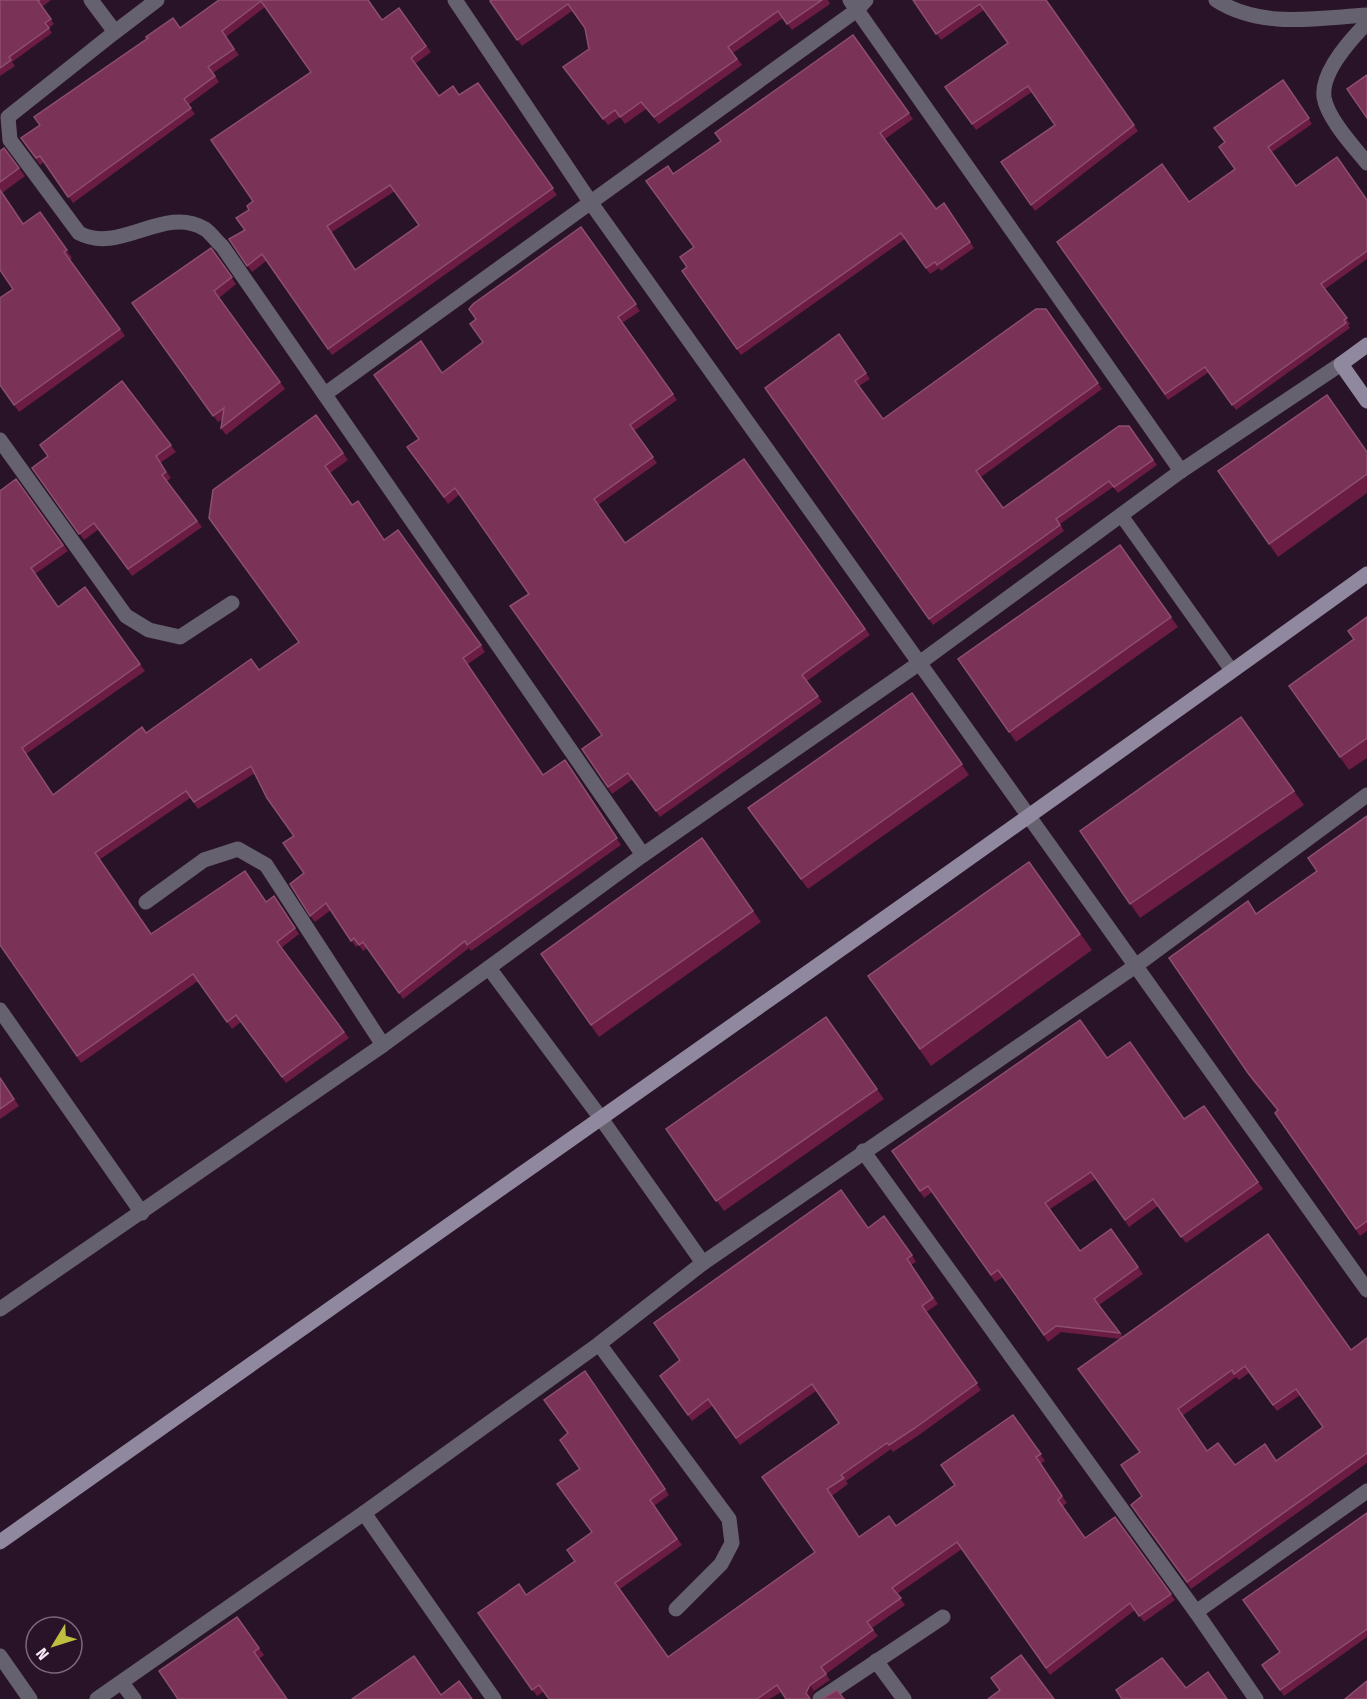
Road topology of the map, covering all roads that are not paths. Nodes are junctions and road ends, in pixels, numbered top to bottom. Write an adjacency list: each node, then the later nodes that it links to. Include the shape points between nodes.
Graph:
1 (91, 0): 8 (street)
2 (157, 0): 8 (street)
3 (454, 0): 10 (street)
4 (1216, 0): 6 (street, via 1255,17)
5 (858, 3): 10 (street); 16 (street)
6 (1367, 15)
7 (1367, 23): 9 (street, via 1346,44 1328,77 1324,97 1337,125)
8 (115, 32): 13 (street, via 8,117 10,140 79,232 91,239 106,240 169,223 184,222 205,229 222,246)
9 (1367, 163)
10 (591, 203): 13 (street); 20 (street)
11 (1367, 345): 12 (street)
12 (1341, 364): 14 (street); 16 (street)
13 (325, 394): 24 (street)
14 (1367, 401)
15 (2, 447): 19 (street, via 126,616 149,630 180,637)
16 (1182, 471): 17 (street)
17 (1121, 515): 20 (street); 21 (lane)
18 (1367, 574): 21 (street)
19 (232, 603)
20 (918, 664): 23 (street); 24 (street)
21 (1232, 671): 23 (street)
22 (1367, 795): 26 (street)
23 (1031, 817): 26 (street); 30 (street)
24 (644, 855): 27 (street)
25 (146, 902): 29 (street, via 204,860 238,849 266,865)
26 (1134, 966): 31 (street); 34 (street)
27 (489, 968): 29 (street); 30 (street)
28 (0, 1010): 32 (street)
29 (383, 1045): 32 (street)
30 (600, 1117): 33 (street); 39 (street)
31 (864, 1151): 33 (street); 41 (street)
32 (142, 1213): 35 (street)
33 (703, 1263): 36 (street)
34 (1367, 1290)
35 (0, 1309)
36 (599, 1344): 38 (street); 40 (street, via 729,1519 732,1543 721,1564)
37 (1367, 1491): 41 (street)
38 (364, 1513): 45 (street); 49 (street)
39 (0, 1542)
40 (676, 1609)
41 (1196, 1612): 52 (street)
42 (943, 1617): 44 (street)
43 (0, 1656): 46 (street)
44 (876, 1661): 50 (street); 51 (street)
45 (122, 1683): 47 (street); 48 (street)
46 (30, 1699)
47 (97, 1699)
48 (134, 1699)
49 (494, 1699)
50 (820, 1699)
51 (903, 1699)
52 (1256, 1699)

